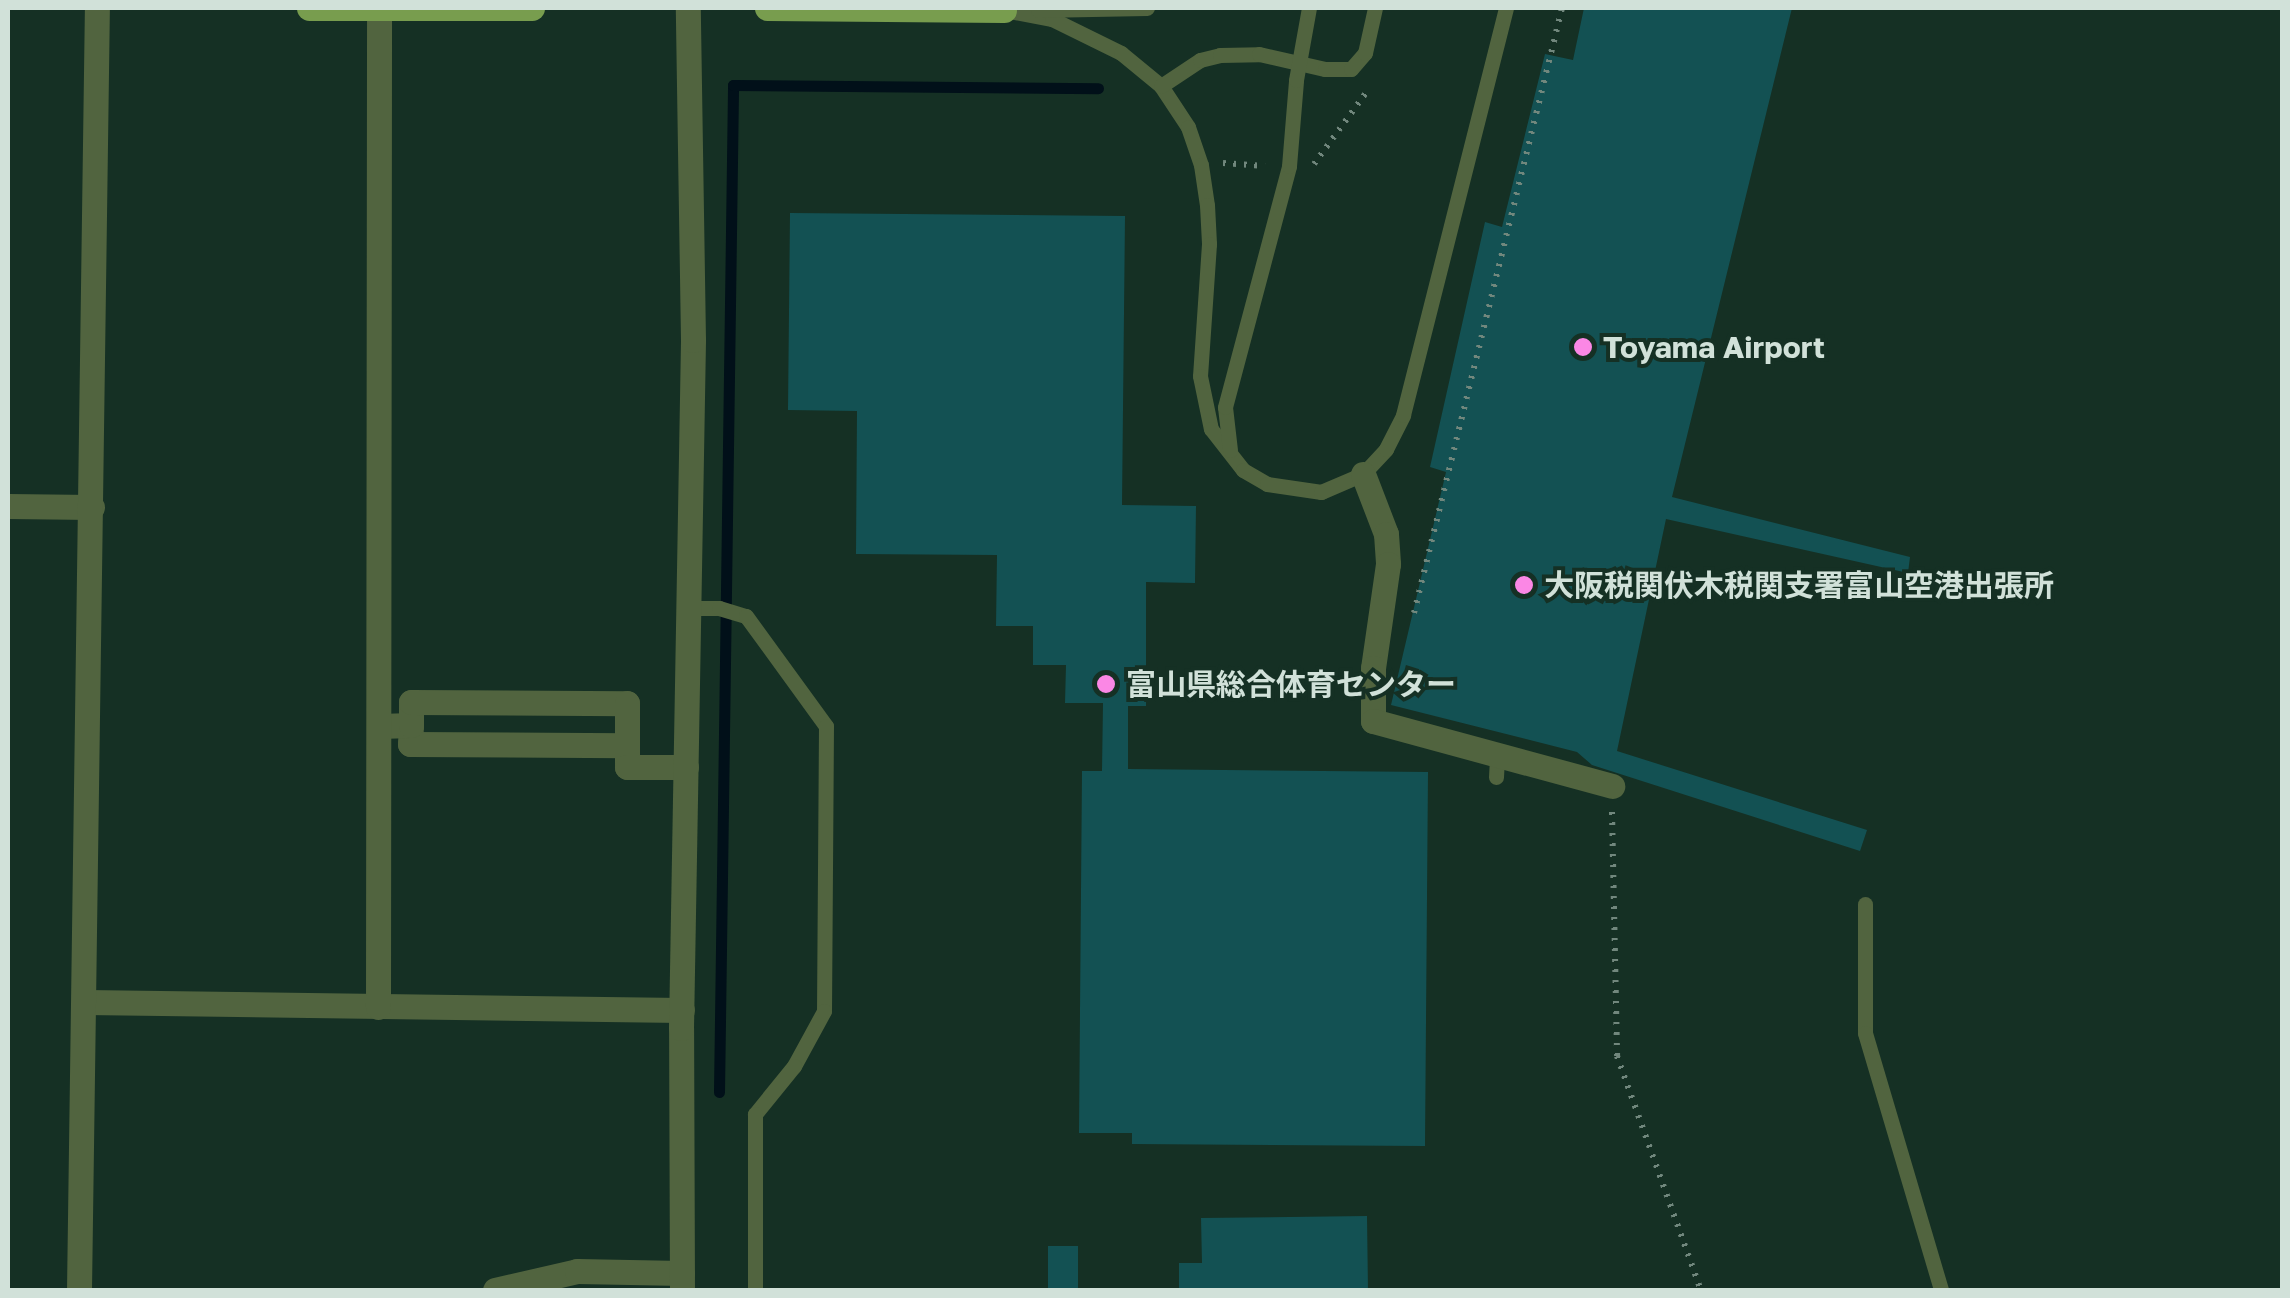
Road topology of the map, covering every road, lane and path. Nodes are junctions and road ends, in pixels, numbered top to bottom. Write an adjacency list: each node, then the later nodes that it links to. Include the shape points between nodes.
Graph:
1 (97, 8): 20 (street)
2 (309, 8): 3 (main road)
3 (379, 8): 4 (main road); 24 (street)
4 (532, 8)
5 (688, 8): 21 (street, via 694,340)
6 (767, 8): 12 (main road)
7 (1147, 8): 12 (lane)
8 (1309, 8): 13 (lane)
9 (1375, 8): 13 (lane, via 1364,52 1351,68)
10 (1506, 8): 18 (lane, via 1404,415)
11 (1562, 8): 22 (path)
12 (1004, 10): 14 (lane, via 1084,32)
13 (1300, 63): 14 (lane, via 1220,55); 17 (lane, via 1289,166 1225,407 1224,433)
14 (1161, 86): 17 (lane, via 1188,127 1207,204 1202,403 1211,429)
15 (1222, 164): 16 (path)
16 (1283, 166)
17 (1243, 470): 18 (lane, via 1266,484 1321,492)
18 (1363, 474): 27 (street, via 1386,534 1388,564 1373,668 1373,721 1496,766)
19 (8, 506): 20 (street)
20 (92, 507): 29 (street)
21 (688, 608): 26 (street); 35 (lane, via 746,616 826,726 824,1011 794,1066 755,1114)
22 (1413, 619)
23 (411, 725): 24 (street); 25 (street, via 410,744); 25 (street, via 411,702 627,704)
24 (380, 726): 30 (street)
25 (627, 745): 26 (street, via 627,767)
26 (686, 767): 31 (street)
27 (1612, 786): 36 (path, via 1617,1056)
28 (1865, 904): 37 (lane, via 1865,1032)
29 (85, 1002): 30 (street); 33 (street)
30 (378, 1007): 31 (street)
31 (682, 1010): 32 (street)
32 (682, 1282): 34 (street, via 577,1271)
33 (78, 1290)
34 (496, 1290)
35 (756, 1290)
36 (1701, 1290)
37 (1941, 1290)

